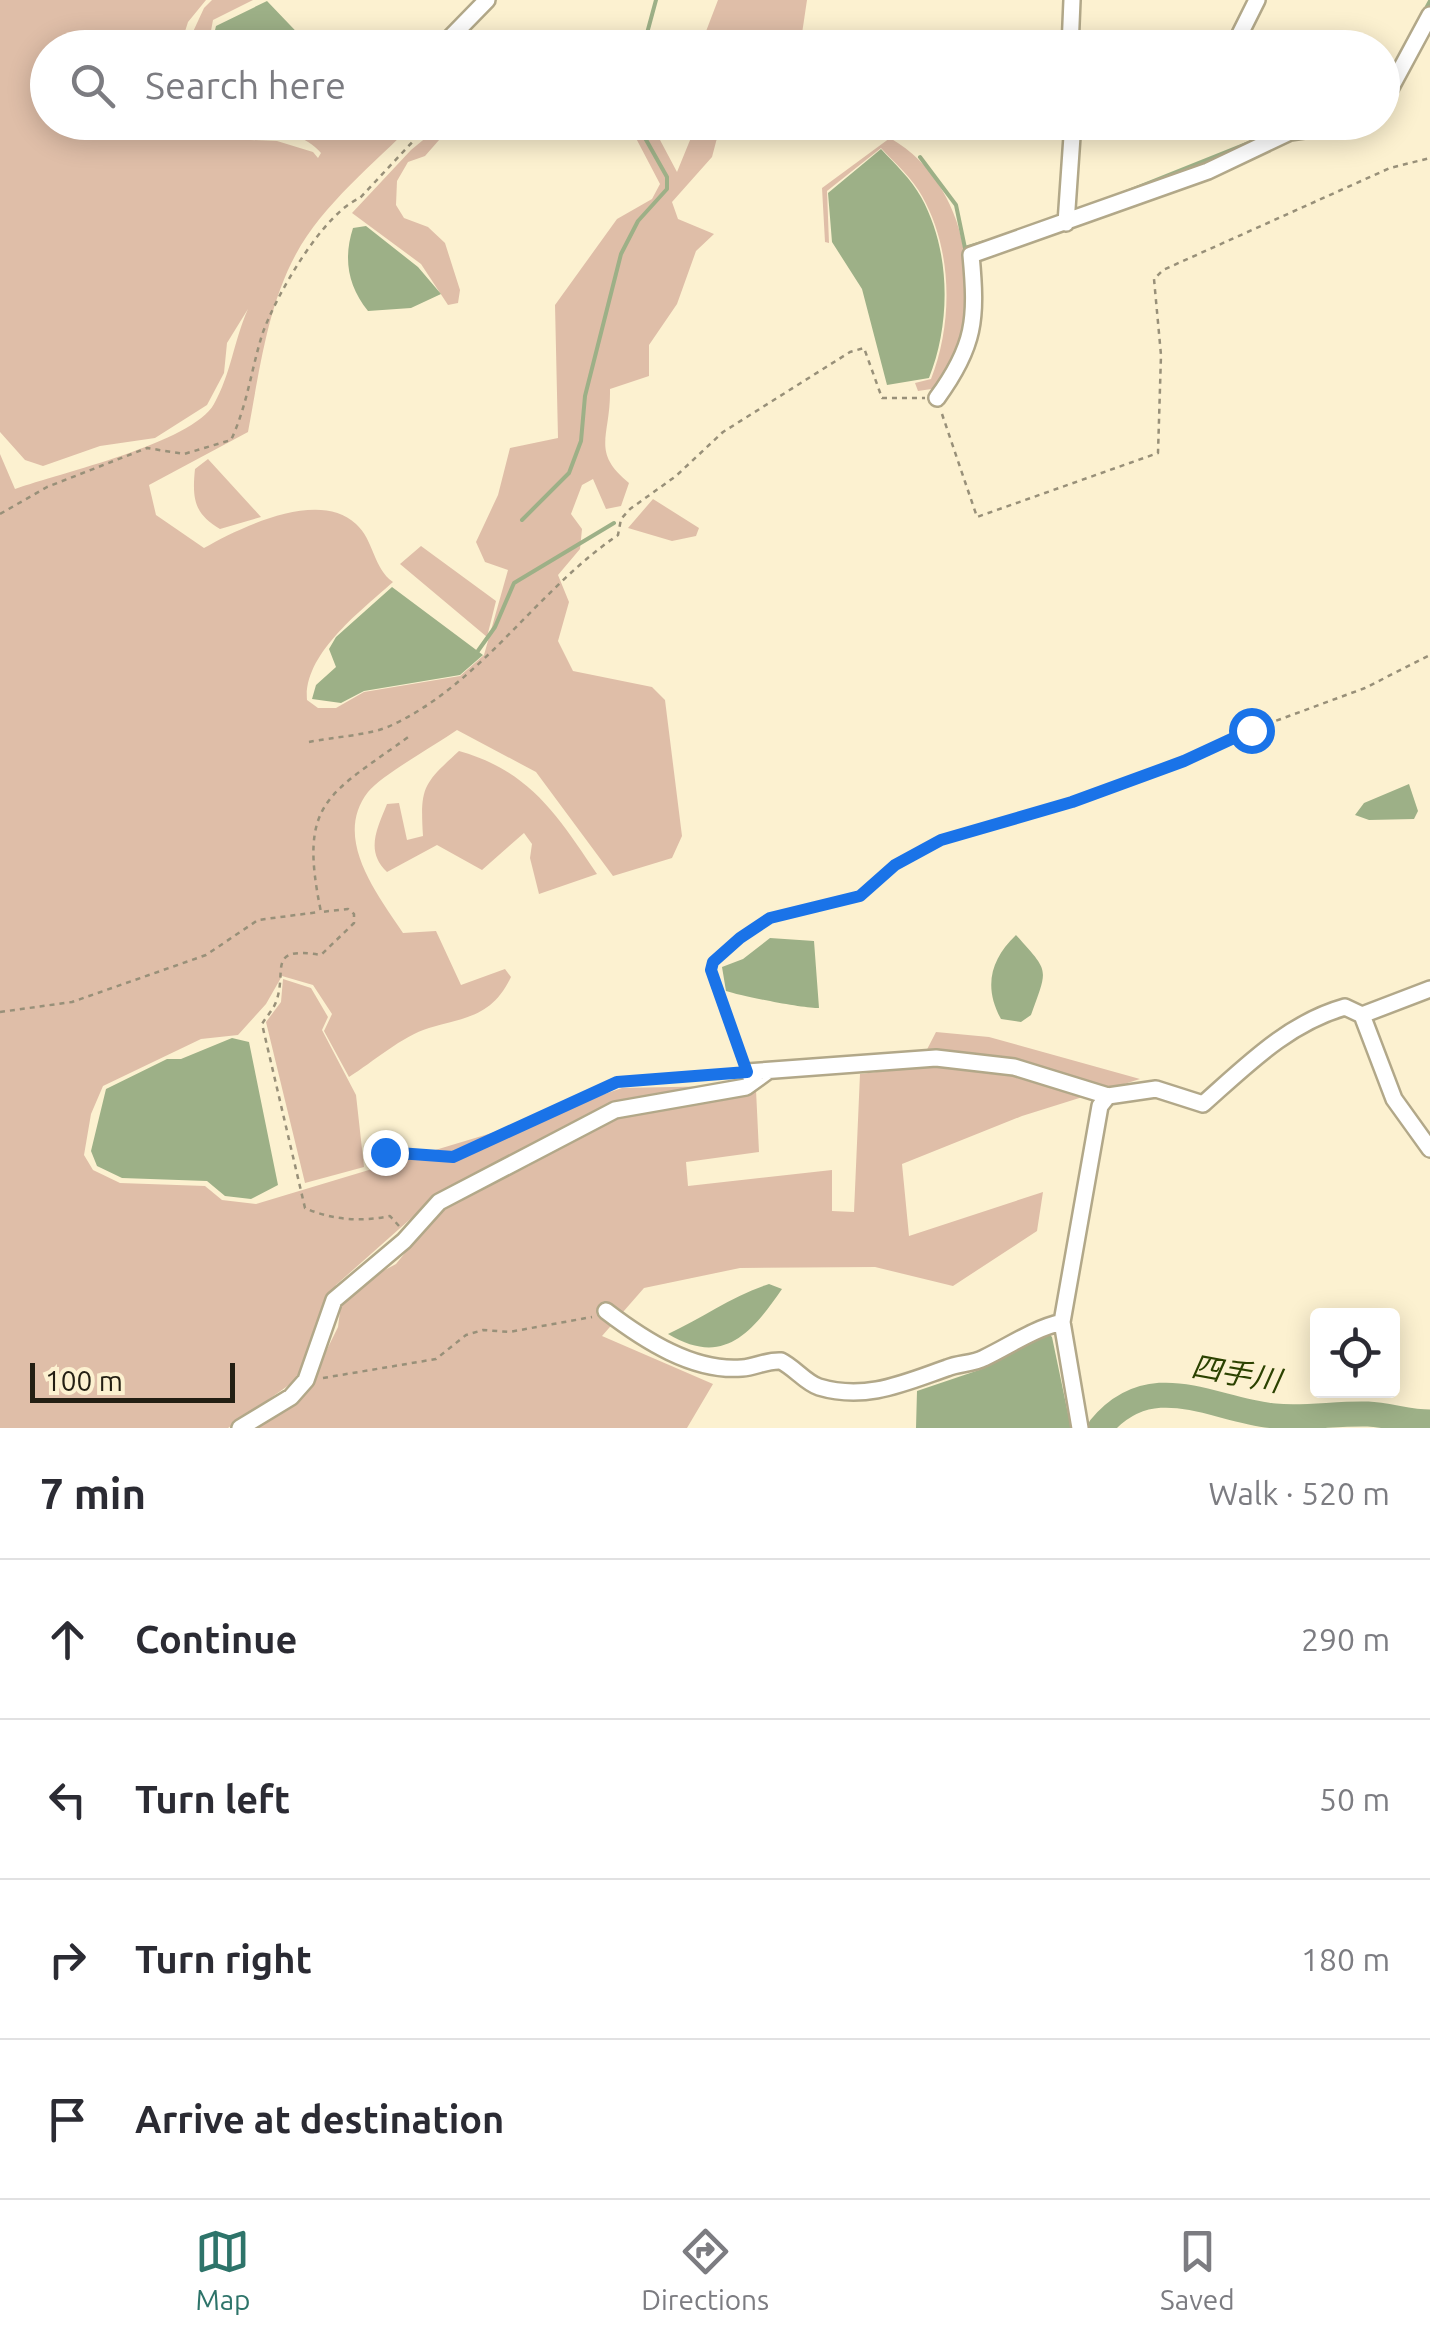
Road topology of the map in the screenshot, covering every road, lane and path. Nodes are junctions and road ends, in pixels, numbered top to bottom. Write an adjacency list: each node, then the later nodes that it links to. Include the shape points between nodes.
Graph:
1 (488, 0): 5 (street)
2 (1072, 0): 6 (street)
3 (1257, 0): 7 (street)
4 (1430, 14): 8 (street)
5 (458, 30)
6 (1071, 30)
7 (1242, 30)
8 (1400, 70)
9 (414, 140): 15 (path, via 360,198 320,228 263,332 244,414 231,440 184,454 148,448 47,487)
10 (1072, 140): 13 (street)
11 (1273, 140): 13 (street)
12 (1430, 158): 14 (path, via 1390,168 1162,270 1154,279 1162,354 1158,452 977,517)
13 (1066, 224): 14 (street, via 971,255 971,340)
14 (936, 398): 18 (path, via 882,398 864,348 850,352 723,432 630,508 618,536 429,702 388,728)
15 (0, 514)
16 (1430, 655): 24 (path, via 1166,768 941,840 895,865 860,896 770,918 711,970)
17 (411, 735): 19 (path, via 340,787 313,823)
18 (309, 742)
19 (321, 912): 21 (path, via 258,920 206,955 72,1002); 29 (path, via 348,909 354,923 321,955 299,951 283,958 278,998 262,1036 305,1208 321,1216 390,1216 399,1224)
20 (1430, 989): 22 (street)
21 (0, 1012)
22 (1362, 1015): 26 (street, via 1346,1007 1299,1026 1203,1104 1156,1089); 27 (street, via 1394,1099)
23 (771, 1069): 24 (street); 26 (street, via 936,1058 1014,1067); 29 (street, via 746,1086 614,1110 439,1202)
24 (747, 1072)
25 (705, 1078): 28 (path, via 617,1082 453,1157)
26 (1108, 1096): 31 (street, via 1100,1106)
27 (1430, 1149)
28 (385, 1152)
29 (386, 1253): 32 (street, via 334,1300)
30 (606, 1311): 31 (street, via 692,1360 744,1368 781,1361 814,1386 841,1391 908,1384 979,1361 1037,1328); 32 (path, via 509,1332 483,1330 436,1358)
31 (1062, 1322): 34 (street)
32 (306, 1380): 33 (street)
33 (240, 1428)
34 (1080, 1428)

